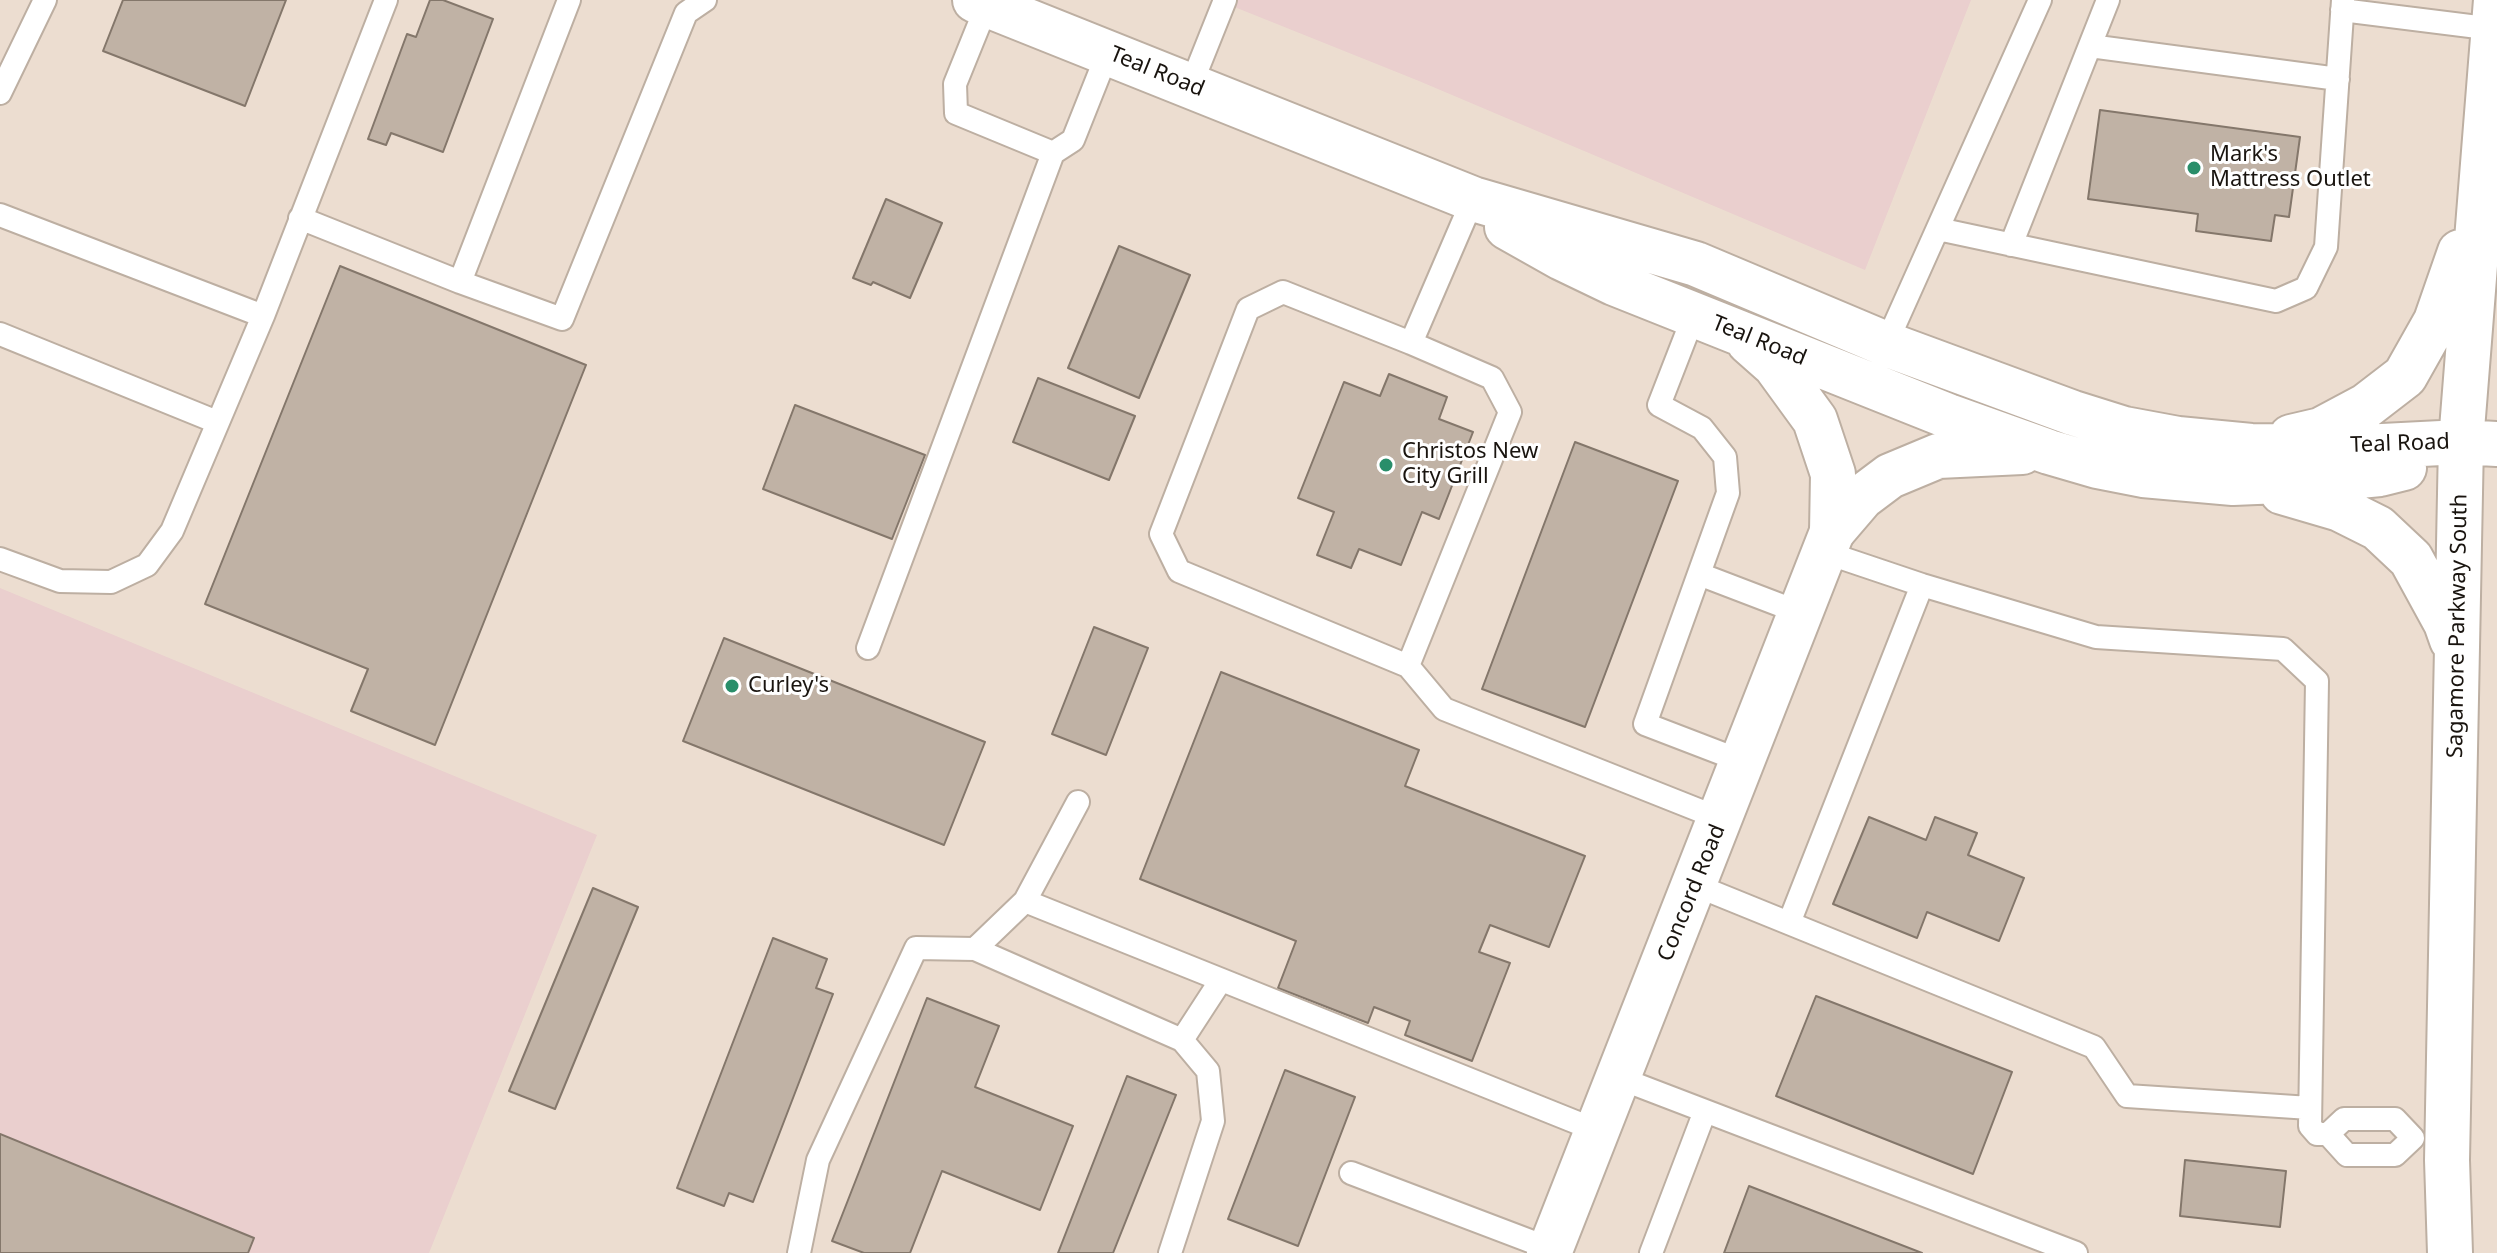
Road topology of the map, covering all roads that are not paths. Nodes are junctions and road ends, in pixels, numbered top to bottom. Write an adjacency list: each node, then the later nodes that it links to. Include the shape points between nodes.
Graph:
1 (45, 0): 15 (lane)
2 (386, 0): 20 (lane)
3 (569, 0): 23 (lane)
4 (705, 0): 23 (lane, via 686,13 562,319)
5 (1225, 0): 14 (lane)
6 (2040, 0): 21 (lane)
7 (2108, 0): 11 (lane)
8 (981, 2): 12 (main road, Teal Road); 16 (lane, via 955,84 956,113)
9 (2342, 5): 10 (lane); 13 (lane)
10 (2495, 14): 17 (main road, Sagamore Parkway South)
11 (2090, 46): 13 (lane); 22 (lane)
12 (1108, 52): 14 (main road, Teal Road); 16 (lane, via 1073,140)
13 (2338, 79): 22 (lane, via 2326,247 2306,288 2276,301)
14 (1191, 85): 18 (main road, Teal Road)
15 (0, 93)
16 (1053, 153): 39 (lane)
17 (2484, 160): 31 (main road, Sagamore Parkway South); 33 (main road, via 2436,321 2405,376 2366,406)
18 (1473, 199): 24 (main road, Teal Road, via 1494,219 1562,258); 28 (lane); 29 (main road, Teal Road, via 1696,264)
19 (0, 215): 25 (lane)
20 (300, 218): 23 (lane); 25 (lane)
21 (1938, 229): 22 (lane); 29 (lane)
22 (2011, 245)
23 (460, 282)
24 (1694, 315): 26 (main road, Teal Road); 36 (lane, via 1659,405 1702,428 1725,457 1728,493)
25 (263, 316): 30 (lane)
26 (1736, 332): 32 (main road, Teal Road); 34 (main road, via 1775,365 1815,420 1833,474)
27 (0, 334): 30 (lane)
28 (1411, 343): 41 (lane, via 1492,378 1510,412); 41 (lane, via 1283,292 1248,309 1161,534 1179,571)
29 (1886, 344): 33 (main road, Teal Road, via 2073,413 2178,439)
30 (217, 422): 35 (lane, via 172,531 147,565 111,582 60,581)
31 (2479, 443): 33 (main road, Teal Road, via 2363,447); 40 (main road, Sagamore Parkway South)
32 (2049, 452): 33 (main road, Teal Road, via 2143,475); 34 (main road, via 1938,456 1890,476 1862,497)
33 (2242, 464): 40 (main road, via 2293,494 2378,528 2411,559 2446,623)
34 (1828, 542): 37 (lane); 38 (main road, Concord Road)
35 (0, 559)
36 (1699, 574): 38 (lane); 42 (lane, via 1645,724)
37 (1922, 585): 47 (lane); 52 (lane, via 2096,637 2283,649 2317,681)
38 (1801, 613): 42 (main road, Concord Road)
39 (868, 648)
40 (2457, 658): 56 (main road, Sagamore Parkway South)
41 (1408, 666): 44 (lane, via 1444,709)
42 (1744, 762): 44 (main road, Concord Road)
43 (1078, 802): 46 (lane)
44 (1721, 819): 45 (main road, Concord Road)
45 (1695, 885): 47 (lane); 51 (main road, Concord Road)
46 (1025, 901): 48 (lane); 49 (lane)
47 (1789, 923): 52 (lane, via 2094,1047 2127,1096)
48 (975, 949): 50 (lane); 59 (lane, via 916,948 818,1160)
49 (1221, 980): 50 (lane); 54 (lane)
50 (1182, 1040): 60 (lane, via 1208,1071 1213,1121)
51 (1619, 1078): 53 (lane); 54 (main road, Concord Road)
52 (2310, 1108): 55 (lane, via 2310,1126 2317,1134)
53 (1705, 1111): 61 (lane); 62 (lane)
54 (1598, 1131): 58 (main road, Concord Road)
55 (2328, 1134): 56 (lane, via 2344,1119 2395,1119); 56 (lane, via 2347,1155 2395,1155)
56 (2430, 1138): 63 (main road, Sagamore Parkway South)
57 (1351, 1173): 58 (lane)
58 (1550, 1251)
59 (799, 1253)
60 (1170, 1253)
61 (1651, 1253)
62 (2076, 1253)
63 (2450, 1253)

